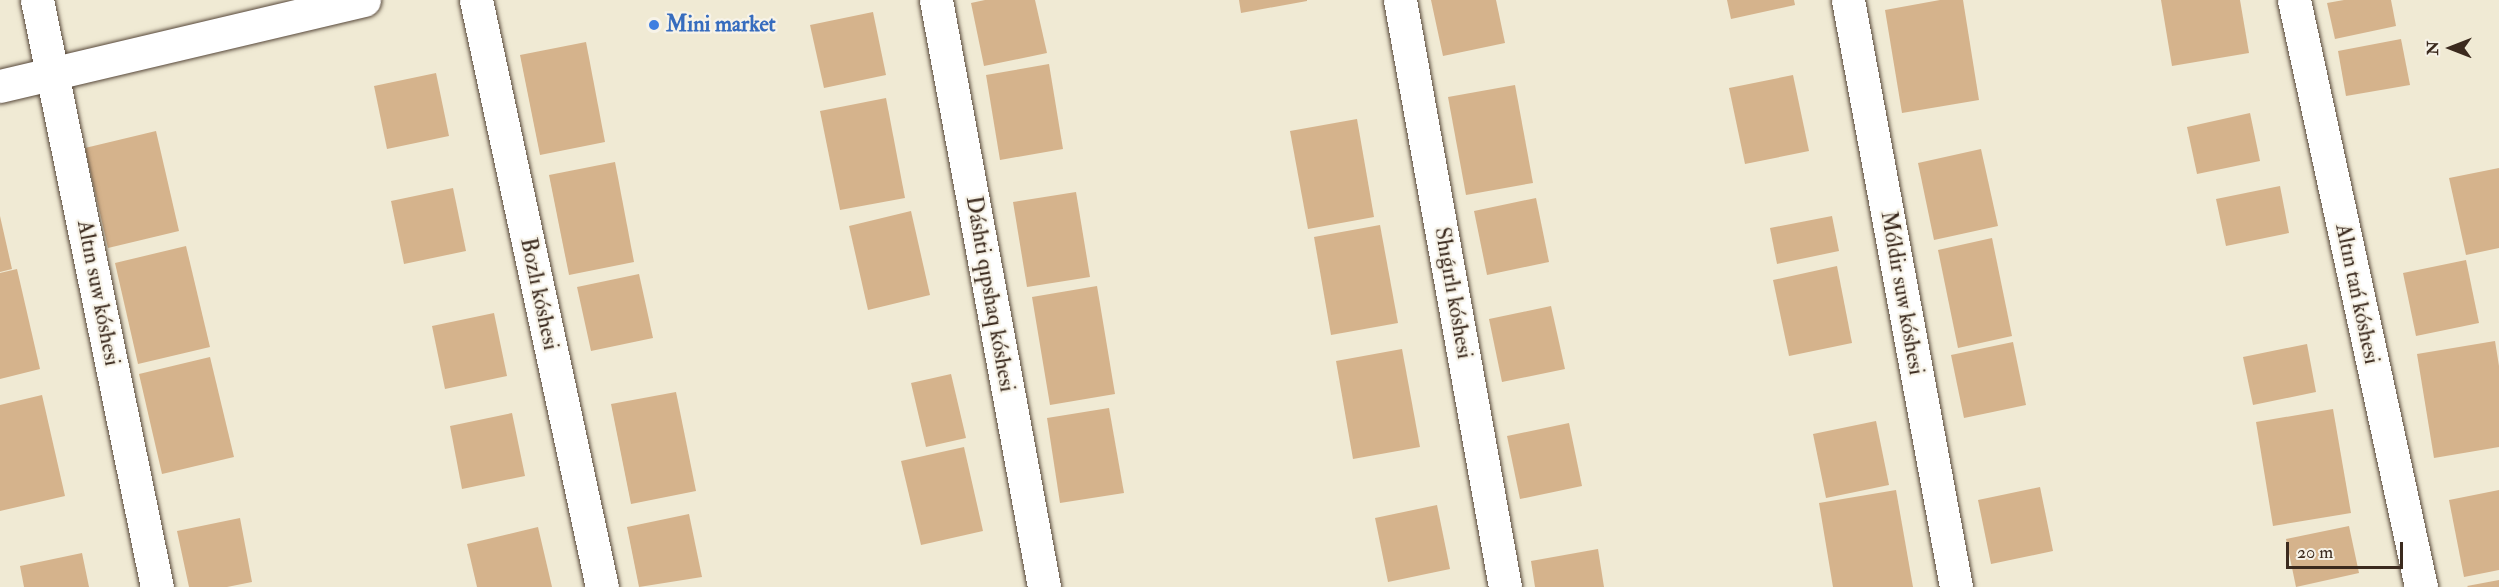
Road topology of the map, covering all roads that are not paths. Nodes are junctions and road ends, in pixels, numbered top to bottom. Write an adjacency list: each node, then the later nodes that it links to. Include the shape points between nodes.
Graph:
1 (37, 0): 8 (street, Altın suw kóshesi)
2 (364, 0): 8 (street)
3 (476, 0): 11 (street, Bozlı kóshesi)
4 (936, 0): 12 (street, Dáshti qıpshaq kóshesi)
5 (1400, 0): 13 (street, Shıǵırlı kóshesi)
6 (1848, 0): 14 (street, Móldir suw kóshesi)
7 (2294, 0): 15 (street, Altın tań kóshesi)
8 (54, 75): 9 (street); 10 (street, Altın suw kóshesi)
9 (0, 86)
10 (157, 587)
11 (602, 587)
12 (1044, 587)
13 (1505, 587)
14 (1956, 587)
15 (2421, 587)

